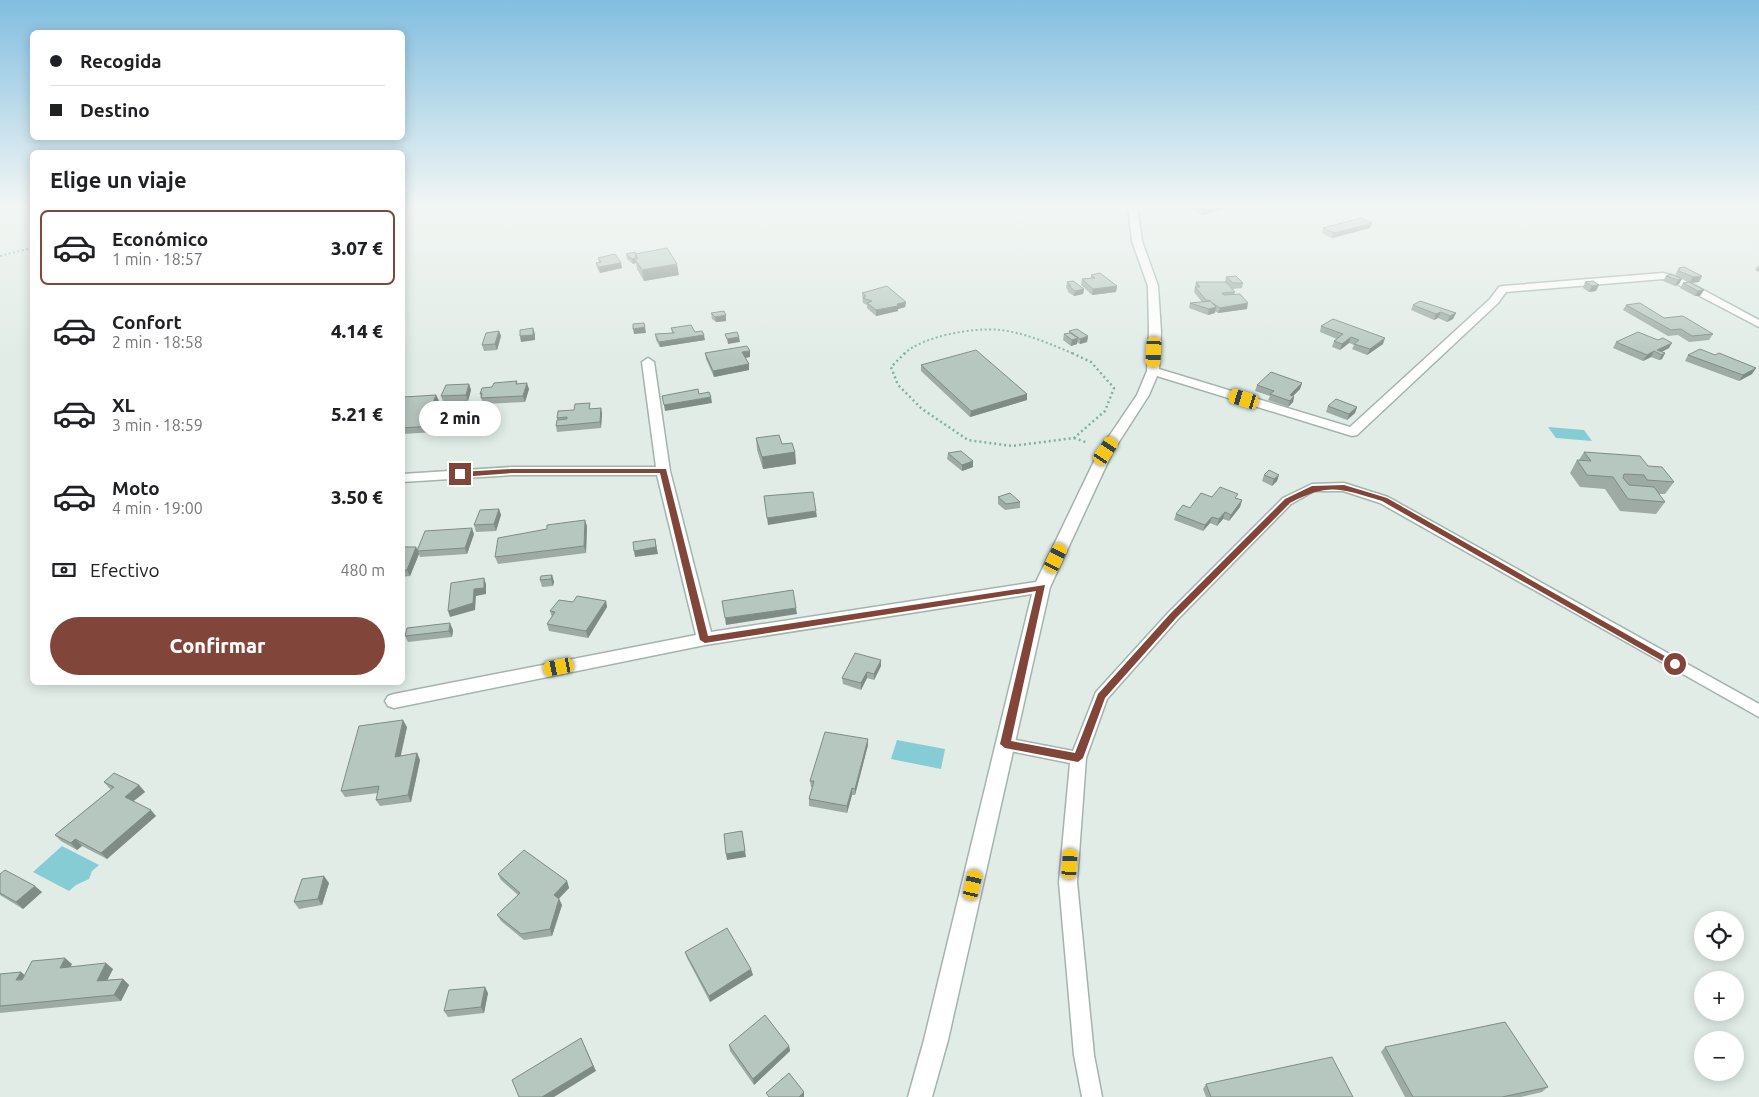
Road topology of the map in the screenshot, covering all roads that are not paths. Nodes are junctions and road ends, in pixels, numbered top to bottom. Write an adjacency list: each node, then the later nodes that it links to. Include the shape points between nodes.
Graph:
1 (1143, 258): 4 (street, via 1153,286)
2 (1759, 324): 4 (street, via 1677,280 1663,276 1503,289 1494,301 1352,432)
3 (648, 362): 5 (street)
4 (1153, 371): 7 (street, via 1143,395 1106,451)
5 (663, 471): 6 (street, via 512,471); 8 (street)
6 (405, 478)
7 (1042, 587): 8 (street); 11 (street)
8 (705, 640): 9 (street)
9 (394, 702)
10 (1759, 711): 12 (lane, via 1384,500 1344,487 1312,488 1287,501 1173,616 1101,696)
11 (1005, 744): 12 (lane); 13 (street)
12 (1078, 758): 14 (lane, via 1068,882 1084,1055)
13 (920, 1097)
14 (1092, 1097)

